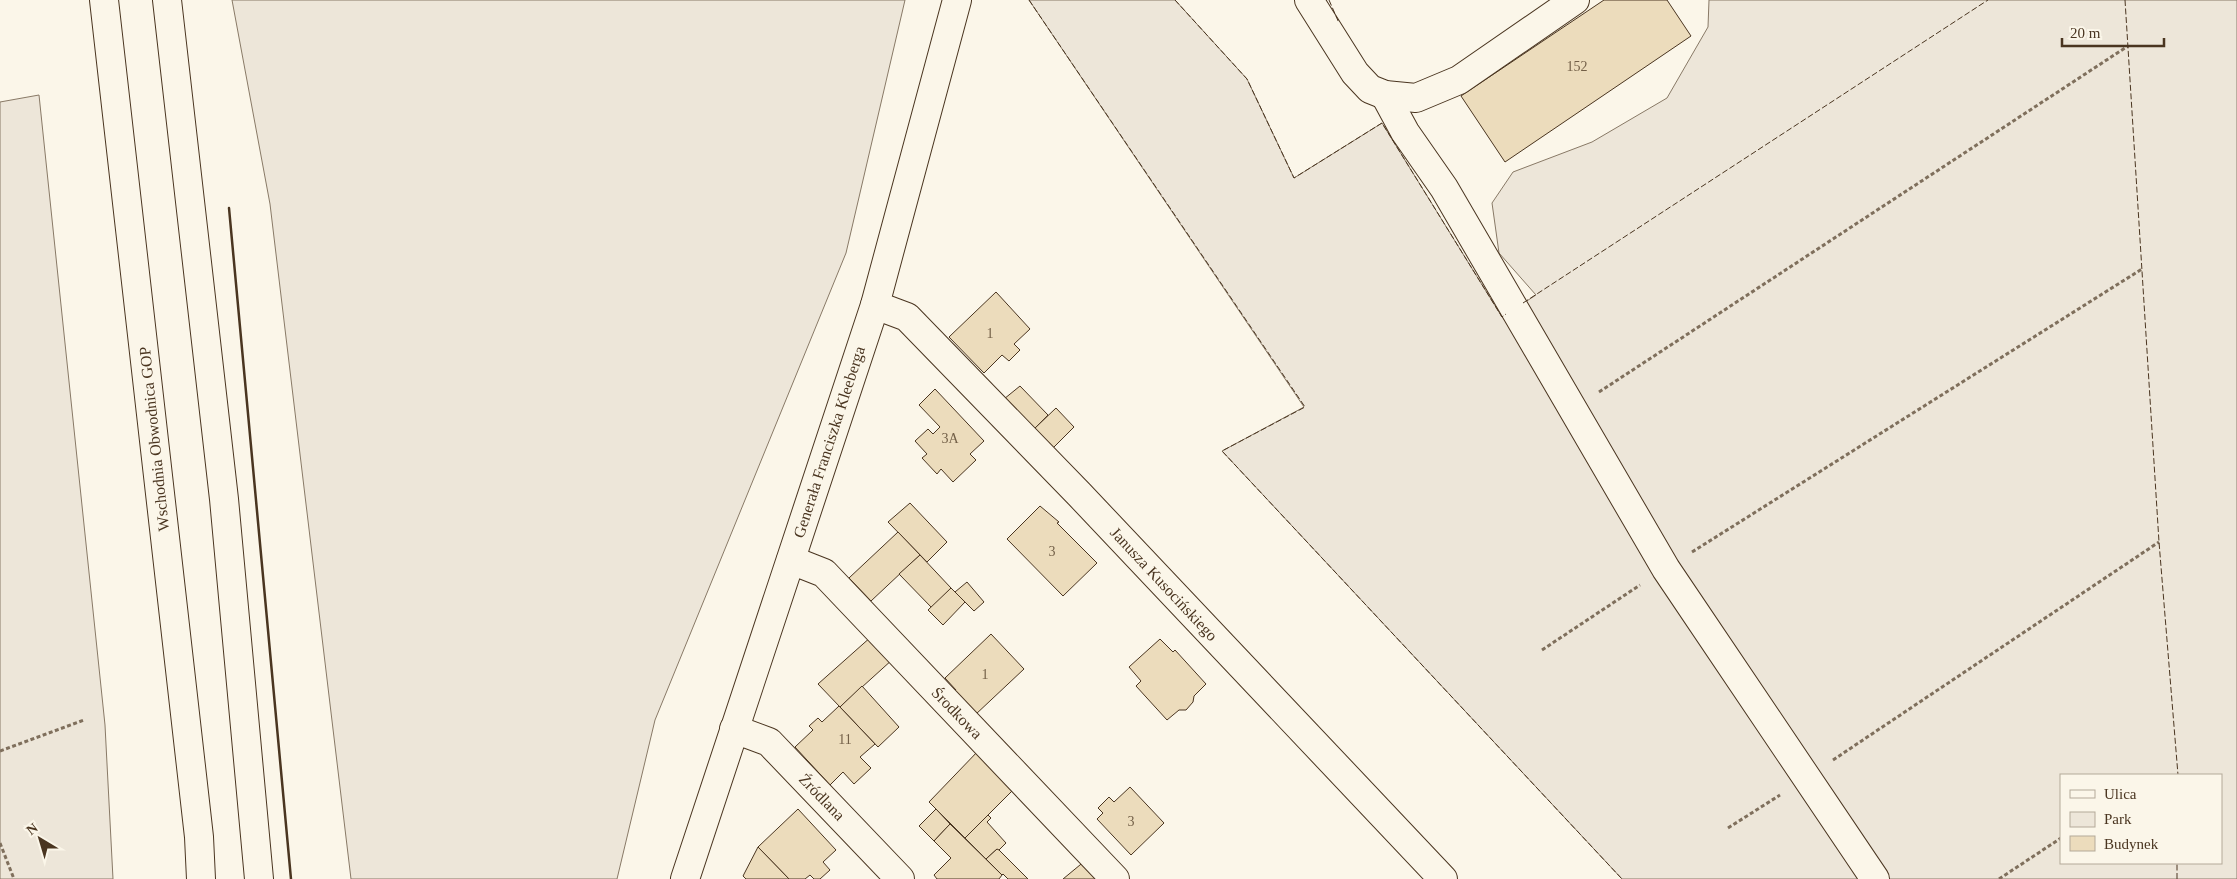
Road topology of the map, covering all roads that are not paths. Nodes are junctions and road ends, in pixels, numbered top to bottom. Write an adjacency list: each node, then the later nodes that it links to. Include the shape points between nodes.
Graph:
1 (104, 0): 10 (main road, Wschodnia Obwodnica GOP, via 198,827)
2 (168, 0): 11 (main road, via 224,499)
3 (957, 0): 7 (main road, Generała Franciszka Kleeberga)
4 (1309, 0): 6 (main road, via 1355,73 1370,89)
5 (1575, 0): 6 (main road, via 1459,80 1416,98)
6 (1385, 95): 16 (main road, via 1405,132 1444,188 1666,569)
7 (875, 305): 8 (main road, Generała Franciszka Kleeberga); 15 (main road, Janusza Kusocińskiego, via 907,317)
8 (791, 560): 9 (main road, Generała Franciszka Kleeberga); 14 (main road, Środkowa, via 824,573)
9 (734, 729): 12 (main road, Generała Franciszka Kleeberga); 13 (main road, Źródlana, via 769,742)
10 (201, 879)
11 (259, 879)
12 (685, 879)
13 (900, 879)
14 (1115, 879)
15 (1443, 879)
16 (1875, 879)

